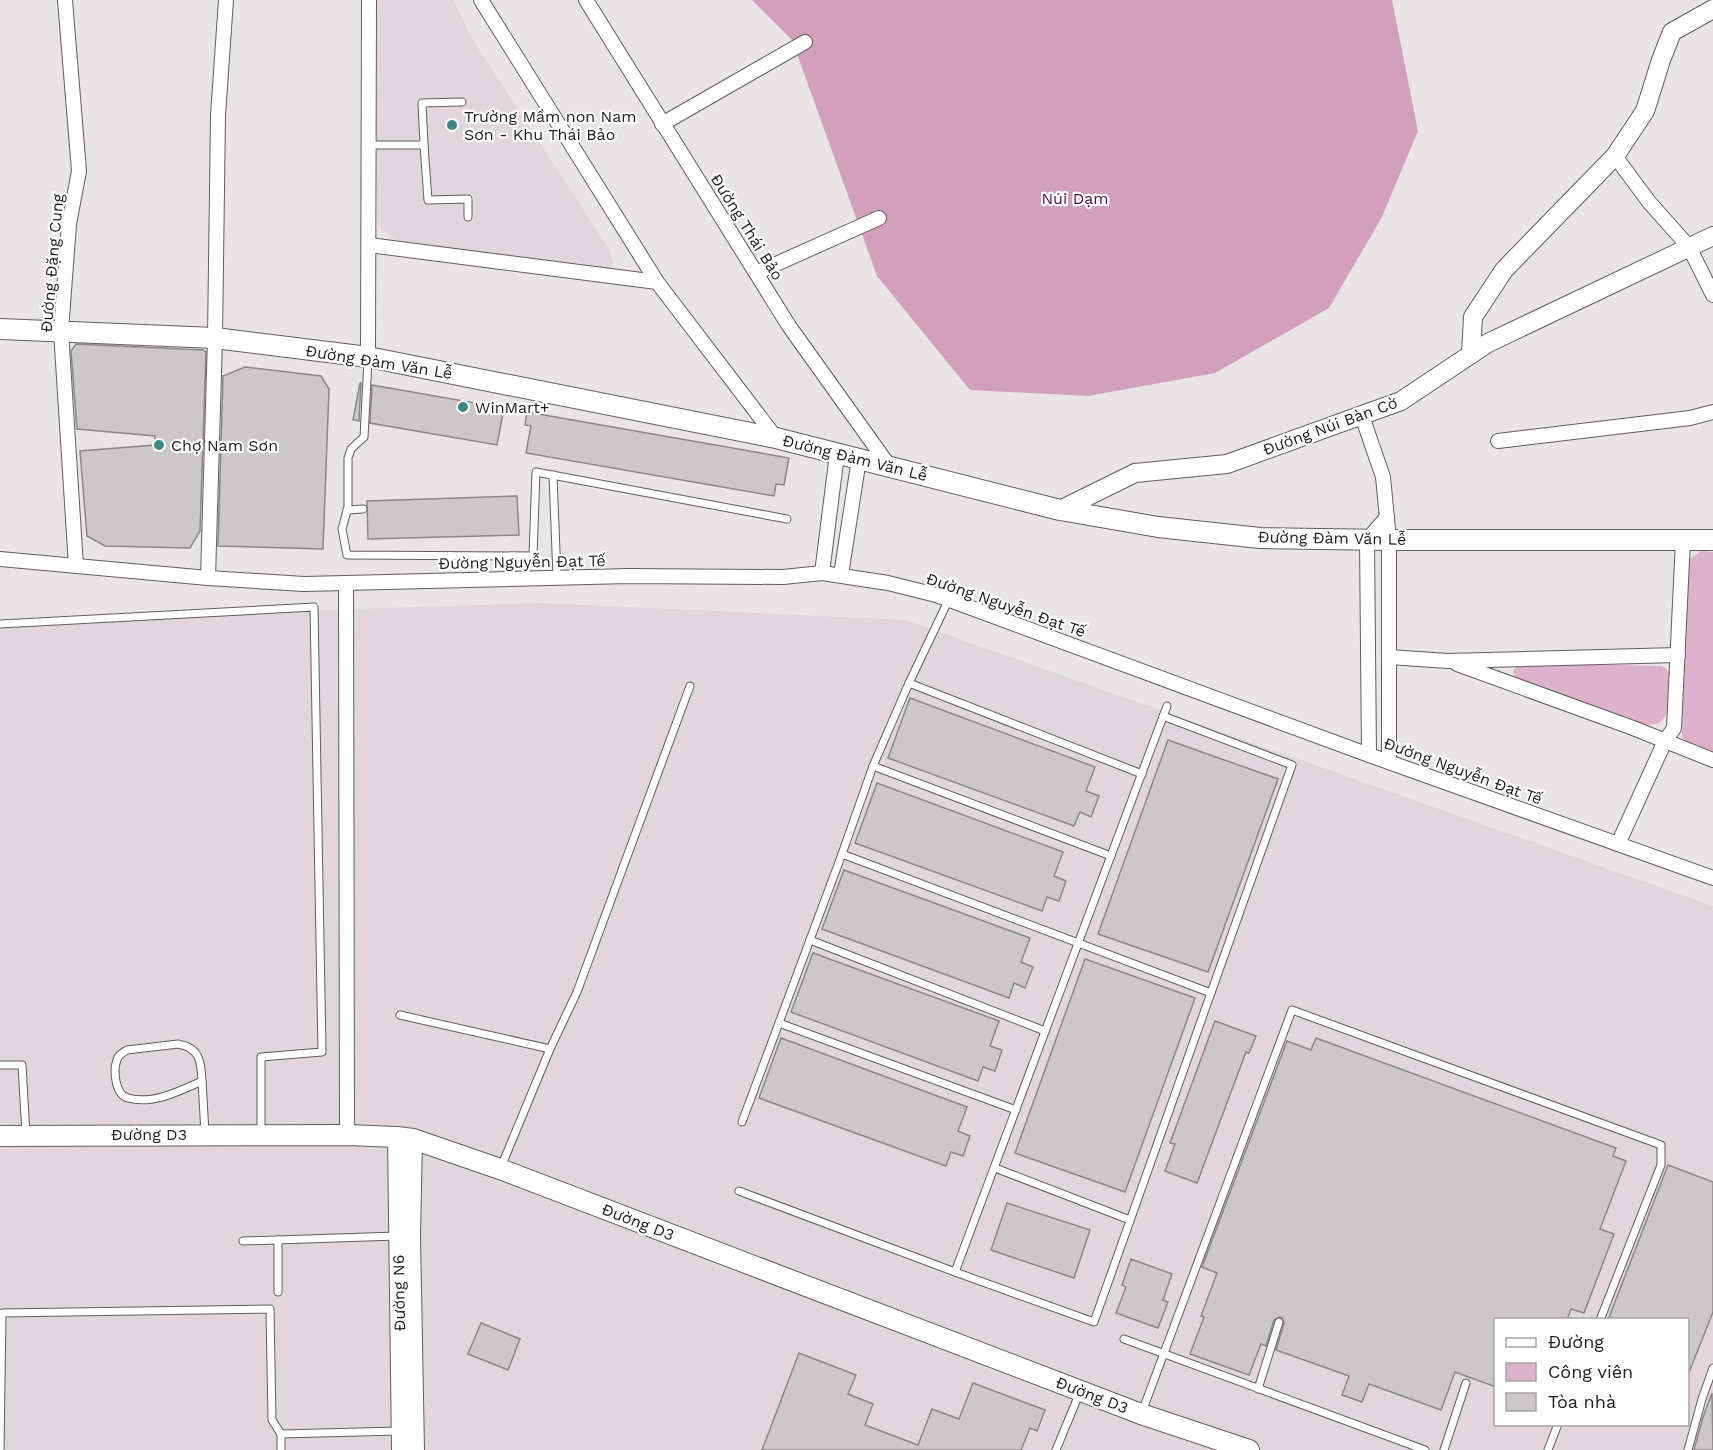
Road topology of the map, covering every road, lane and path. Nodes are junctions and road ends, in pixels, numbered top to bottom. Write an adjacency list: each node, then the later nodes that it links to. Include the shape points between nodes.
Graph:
1 (65, 0): 22 (street, Đường Đặng Cung, via 79,171 69,224)
2 (226, 0): 23 (street, via 218,115)
3 (369, 0): 10 (street)
4 (481, 0): 19 (street)
5 (586, 0): 9 (street, Đường Thái Bảo)
6 (1713, 9): 12 (street, via 1672,32 1645,111)
7 (805, 42): 9 (street)
8 (462, 102): 11 (lane, via 422,103)
9 (662, 124): 18 (street, Đường Thái Bảo)
10 (369, 145): 11 (lane); 16 (street)
11 (424, 145): 13 (lane, via 428,200 468,199)
12 (1615, 156): 17 (street); 24 (street, via 1504,270 1473,317)
13 (468, 217)
14 (879, 218): 18 (street)
15 (1713, 236): 17 (street, Đường Núi Bàn Cờ)
16 (369, 245): 19 (street); 25 (street)
17 (1689, 247): 20 (street); 24 (street, Đường Núi Bàn Cờ)
18 (756, 273): 32 (street, Đường Thái Bảo)
19 (657, 282): 28 (street)
20 (1713, 296)
21 (0, 329): 22 (main road, Đường Đàm Văn Lễ)
22 (61, 331): 23 (main road, Đường Đàm Văn Lễ); 44 (street, Đường Đặng Cung)
23 (215, 338): 25 (main road, Đường Đàm Văn Lễ); 48 (street)
24 (1471, 354): 27 (street, Đường Núi Bàn Cờ, via 1401,401)
25 (368, 357): 28 (main road, Đường Đàm Văn Lễ); 35 (lane, via 364,437 351,449 348,458)
26 (1713, 412): 29 (street)
27 (1362, 416): 36 (street, Đường Núi Bàn Cờ, via 1227,464 1135,473); 37 (street, via 1383,477)
28 (776, 438): 30 (main road, Đường Đàm Văn Lễ)
29 (1498, 441)
30 (837, 454): 31 (main road, Đường Đàm Văn Lễ); 45 (street)
31 (859, 459): 32 (main road, Đường Đàm Văn Lễ); 46 (street)
32 (889, 466): 36 (main road, Đường Đàm Văn Lễ)
33 (553, 475): 35 (lane, via 536,472 532,556 347,555 342,529); 38 (lane); 47 (lane)
34 (363, 508): 35 (lane)
35 (347, 510)
36 (1060, 510): 39 (main road, Đường Đàm Văn Lễ, via 1158,527 1250,536)
37 (1387, 517): 39 (street); 40 (street)
38 (787, 519)
39 (1368, 540): 40 (main road, Đường Đàm Văn Lễ); 60 (street)
40 (1389, 540): 41 (main road, Đường Đàm Văn Lễ); 53 (street)
41 (1683, 540): 42 (main road, Đường Đàm Văn Lễ); 52 (street)
42 (1713, 540)
43 (0, 559): 44 (street, Đường Nguyễn Đạt Tế)
44 (76, 566): 48 (street, Đường Nguyễn Đạt Tế)
45 (822, 573): 46 (street, Đường Nguyễn Đạt Tế); 47 (street, Đường Nguyễn Đạt Tế, via 783,577)
46 (841, 575): 50 (street, Đường Nguyễn Đạt Tế)
47 (557, 577): 49 (street, Đường Nguyễn Đạt Tế)
48 (208, 578): 49 (street, Đường Nguyễn Đạt Tế)
49 (346, 583): 83 (street)
50 (949, 599): 55 (lane); 60 (street, Đường Nguyễn Đạt Tế)
51 (0, 624): 81 (lane, via 314,607 322,1052 261,1057)
52 (1678, 655): 54 (street); 59 (street, via 1674,728)
53 (1389, 657): 54 (street); 62 (street)
54 (1448, 661): 59 (street)
55 (909, 683): 63 (lane); 64 (lane)
56 (690, 686): 75 (lane, via 577,992)
57 (1167, 706): 58 (lane)
58 (1163, 716): 64 (lane); 71 (lane, via 1292,765)
59 (1665, 741): 61 (street); 65 (street)
60 (1369, 755): 62 (street, Đường Nguyễn Đạt Tế)
61 (1713, 760)
62 (1389, 762): 65 (street, Đường Nguyễn Đạt Tế)
63 (873, 766): 66 (lane); 67 (lane)
64 (1142, 774): 67 (lane)
65 (1618, 844): 68 (street, Đường Nguyễn Đạt Tế)
66 (842, 854): 69 (lane); 70 (lane)
67 (1111, 856): 70 (lane)
68 (1713, 878)
69 (810, 940): 73 (lane); 74 (lane)
70 (1078, 943): 71 (lane); 74 (lane)
71 (1211, 993): 89 (lane)
72 (400, 1015): 75 (lane)
73 (779, 1023): 78 (lane); 79 (lane)
74 (1046, 1031): 78 (lane)
75 (550, 1049): 87 (lane)
76 (0, 1065): 82 (lane, via 22,1065)
77 (202, 1081): 77 (lane, via 155,1098 127,1098 120,1094 117,1085 116,1061 127,1050 189,1046 197,1053); 80 (lane)
78 (1016, 1110): 86 (lane)
79 (742, 1122)
80 (206, 1134): 81 (main road, Đường D3); 82 (main road, Đường D3)
81 (261, 1134): 83 (main road, Đường D3)
82 (26, 1135): 84 (main road, Đường D3)
83 (347, 1135): 85 (main road, Đường D3)
84 (0, 1136)
85 (405, 1138): 87 (main road, Đường D3); 90 (street, Đường N6)
86 (995, 1168): 89 (lane); 93 (lane)
87 (500, 1169): 102 (main road, Đường D3)
88 (739, 1191): 93 (lane)
89 (1130, 1220): 93 (lane, via 1094,1322)
90 (405, 1236): 92 (lane); 105 (street, Đường N6)
91 (243, 1240): 92 (lane)
92 (278, 1240): 94 (lane)
93 (956, 1272)
94 (278, 1292)
95 (1601, 1318): 98 (lane, via 1661,1165 1661,1144 1292,1010)
96 (1279, 1322): 101 (lane)
97 (1124, 1339): 98 (lane)
98 (1163, 1354): 101 (lane); 103 (lane)
99 (1713, 1368): 116 (lane)
100 (1466, 1383): 114 (lane)
101 (1258, 1389): 113 (lane)
102 (1081, 1390): 103 (main road, Đường D3); 111 (lane)
103 (1141, 1414): 112 (main road, Đường D3)
104 (1558, 1426): 115 (lane)
105 (408, 1431): 106 (lane); 109 (street, Đường N6); 110 (street, Đường N6)
106 (281, 1434): 107 (lane, via 272,1420 270,1309 2,1313); 108 (lane)
107 (0, 1450)
108 (281, 1450)
109 (402, 1450)
110 (415, 1450)
111 (1056, 1450)
112 (1249, 1450)
113 (1425, 1450)
114 (1444, 1450)
115 (1548, 1450)
116 (1688, 1450)

